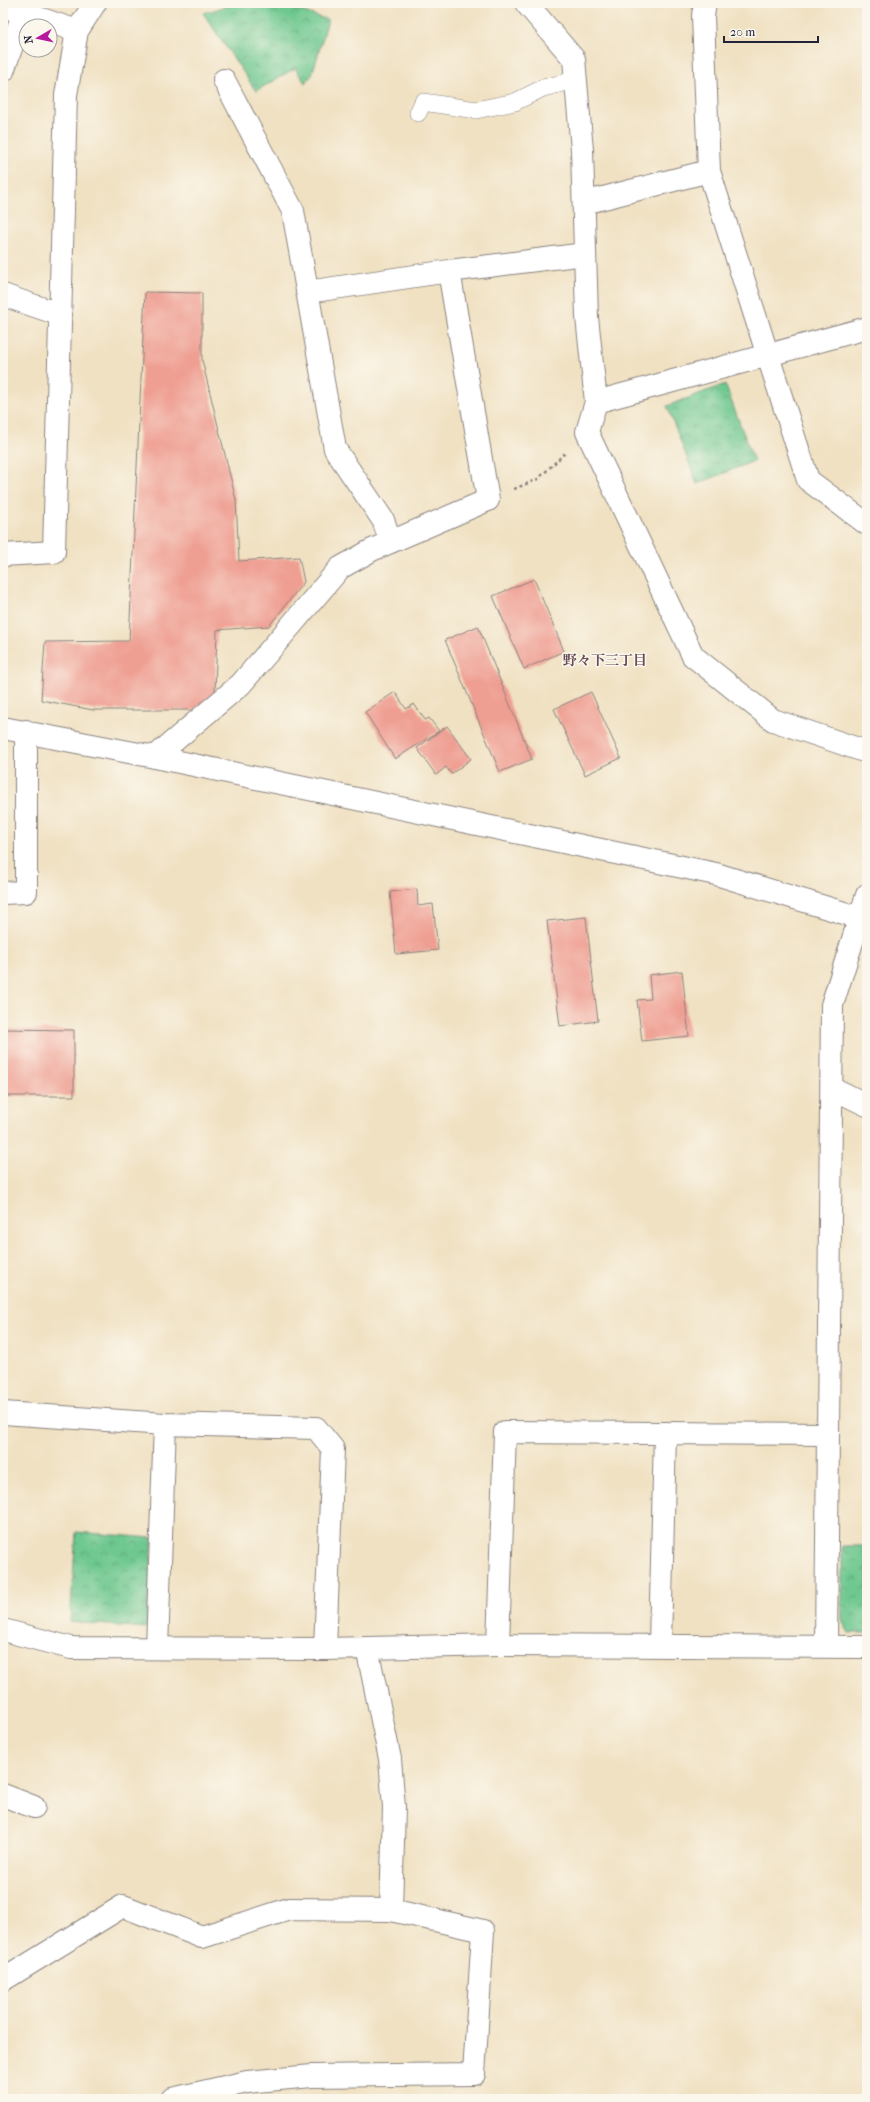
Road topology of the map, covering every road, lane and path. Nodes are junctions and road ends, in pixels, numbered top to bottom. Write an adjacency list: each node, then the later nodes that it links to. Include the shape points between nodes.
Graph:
1 (95, 3): 6 (street)
2 (526, 3): 9 (street, via 574,59)
3 (705, 3): 11 (street, via 703,16)
4 (3, 6): 5 (street)
5 (25, 8): 6 (street); 7 (street)
6 (77, 31): 17 (street, via 66,96)
7 (3, 71)
8 (224, 80): 15 (street, via 293,211)
9 (575, 80): 10 (lane, via 543,88 515,102 476,110 423,102); 12 (street)
10 (418, 114)
11 (709, 171): 12 (street); 19 (street)
12 (584, 203): 13 (street)
13 (585, 254): 14 (street); 20 (street, via 587,317)
14 (449, 271): 15 (street); 22 (street)
15 (307, 292): 24 (street, via 335,449 383,520)
16 (3, 295): 17 (street)
17 (61, 315): 25 (street, via 54,552)
18 (867, 328): 19 (street)
19 (768, 356): 20 (street); 23 (street, via 808,480)
20 (596, 402): 21 (street)
21 (587, 432): 22 (path, via 538,479); 28 (street, via 693,656 773,720)
22 (488, 500): 24 (street)
23 (867, 524)
24 (391, 542): 29 (street, via 340,568 241,684)
25 (3, 555)
26 (3, 728): 27 (street)
27 (26, 731): 29 (street); 30 (street, via 26,892)
28 (867, 752)
29 (156, 757): 32 (street, via 716,874)
30 (3, 893)
31 (867, 895): 32 (street)
32 (864, 919): 33 (street, via 832,1005)
33 (832, 1088): 34 (street); 38 (street)
34 (867, 1105)
35 (3, 1413): 36 (street)
36 (165, 1424): 44 (street); 46 (street, via 316,1428 333,1449)
37 (665, 1433): 38 (street); 40 (street, via 505,1432); 41 (street)
38 (828, 1434): 42 (street)
39 (3, 1630): 44 (street, via 71,1648)
40 (498, 1644): 41 (street); 45 (street)
41 (660, 1645): 42 (street)
42 (826, 1646): 43 (street)
43 (867, 1647)
44 (157, 1648): 46 (street)
45 (367, 1648): 46 (street); 49 (street, via 390,1759 394,1807)
46 (325, 1649)
47 (3, 1794): 48 (street)
48 (34, 1807)
49 (391, 1910): 50 (street, via 289,1909 202,1937 123,1906); 51 (street, via 483,1931 474,2074 312,2076 247,2082)
50 (3, 1980)
51 (172, 2099)

